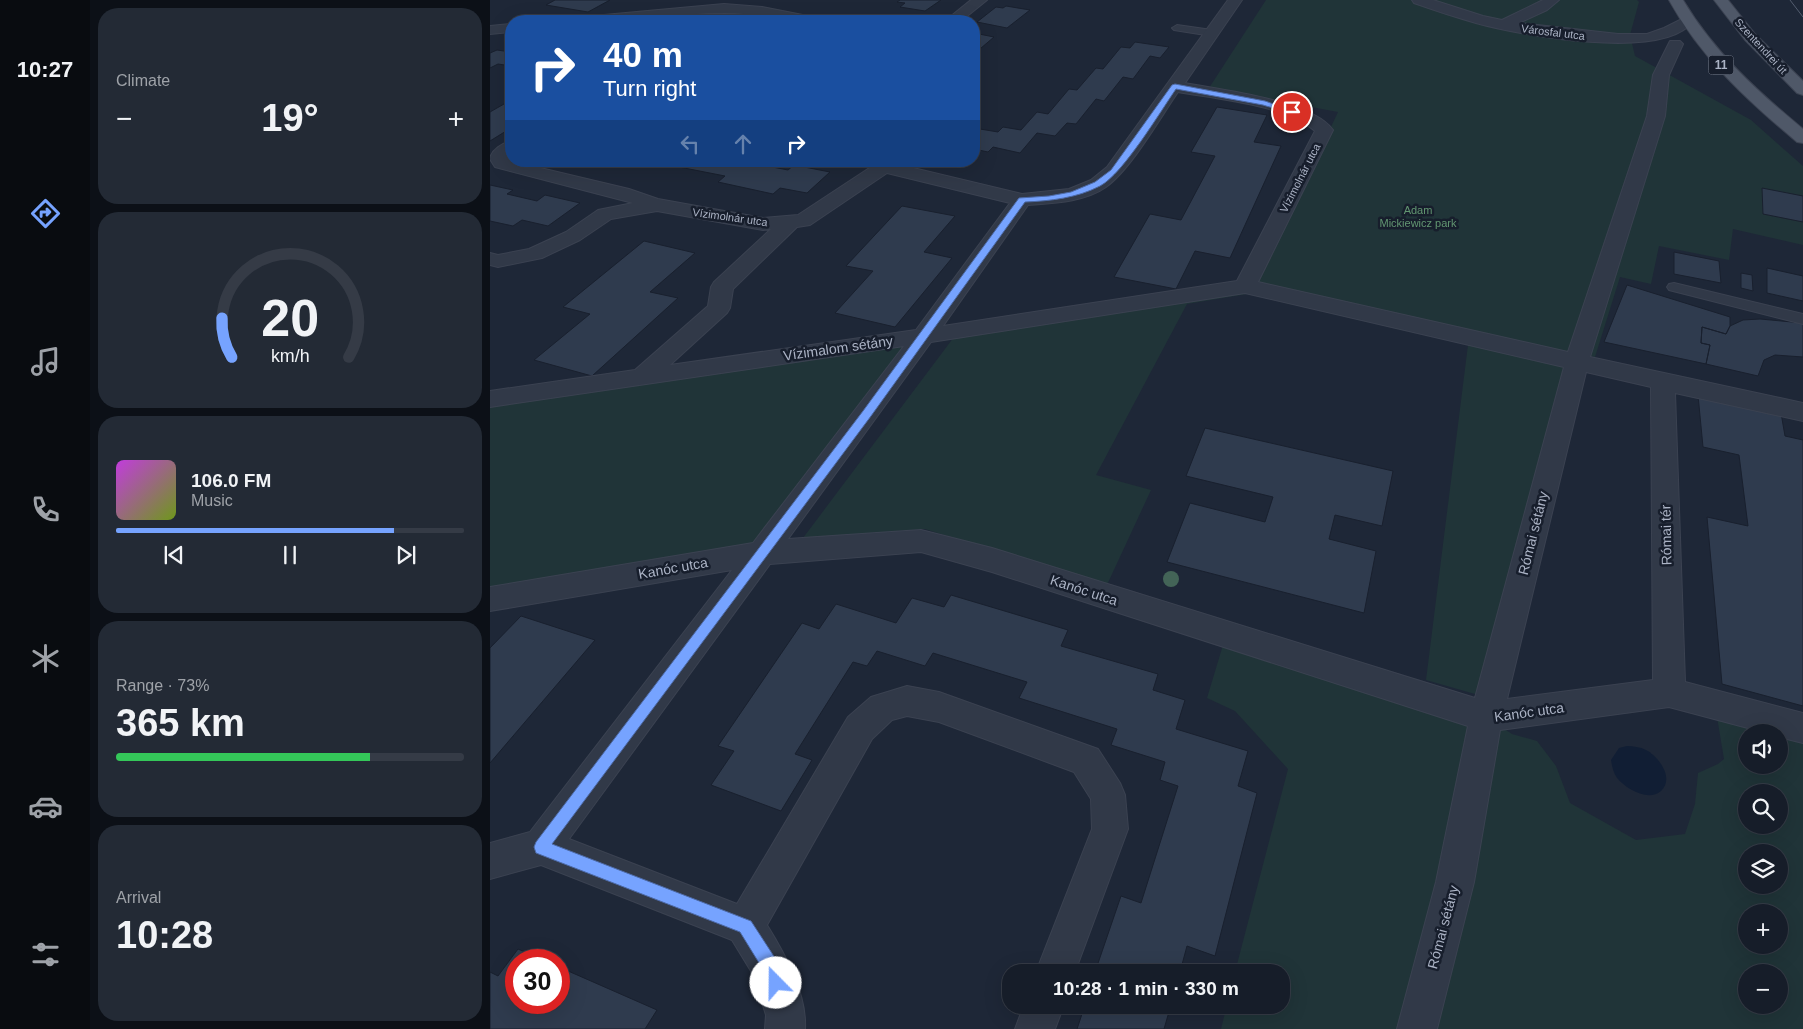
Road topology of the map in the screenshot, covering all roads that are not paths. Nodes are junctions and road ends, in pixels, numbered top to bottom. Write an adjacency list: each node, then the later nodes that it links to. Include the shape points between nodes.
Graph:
1 (980, 0): 11 (street)
2 (1235, 0): 17 (street, Vízimolnár utca)
3 (1419, 0): 13 (street, Városfal utca)
4 (1552, 0): 13 (street)
5 (1676, 0): 12 (main road, 11)
6 (1721, 0): 20 (main road, Szentendrei út, via 1750,37)
7 (797, 2): 8 (street)
8 (779, 14): 9 (street, via 712,9); 10 (street)
9 (675, 15)
10 (784, 15)
11 (960, 15)
12 (1686, 21): 13 (street, Városfal utca, via 1648,38 1618,39); 21 (main road, 11, via 1721,64)
13 (1504, 25)
14 (1177, 28): 17 (lane)
15 (505, 29): 16 (street)
16 (490, 30)
17 (1212, 33): 19 (street, Vízimolnár utca)
18 (1675, 44): 37 (street, Római sétány, via 1661,75 1656,116)
19 (1175, 86): 27 (street, Vízimolnár utca, via 1114,171 1098,184 1073,194); 33 (street, Vízimolnár utca, via 1265,103 1310,118 1324,130)
20 (1803, 90)
21 (1803, 138)
22 (505, 151): 23 (street, via 498,157)
23 (505, 164)
24 (517, 167): 28 (street, via 622,193)
25 (872, 167): 29 (street, Vízimolnár utca, via 802,221)
26 (888, 167): 27 (street, Vízimolnár utca)
27 (1022, 200): 36 (street)
28 (657, 206): 29 (street, Vízimolnár utca, via 764,224); 30 (street, Vízimolnár utca, via 604,214 535,254)
29 (790, 222): 38 (street, via 722,287 719,308)
30 (517, 257): 31 (street, Vízimolnár utca, via 498,261); 32 (street)
31 (490, 259)
32 (490, 277)
33 (1245, 286): 36 (street, Vízimalom sétány); 37 (street)
34 (1674, 287): 35 (lane)
35 (1803, 319)
36 (924, 336): 38 (street, Vízimalom sétány); 42 (street)
37 (1577, 362): 39 (street); 45 (street, Római sétány)
38 (642, 377): 40 (street, Vízimalom sétány)
39 (1662, 382): 41 (street); 44 (street, Római tér)
40 (490, 399)
41 (1803, 412)
42 (763, 553): 43 (street, Kanóc utca); 45 (street, Kanóc utca, via 922,541 1001,563); 47 (street)
43 (490, 599)
44 (1669, 692): 45 (street, Kanóc utca); 46 (street)
45 (1486, 718): 54 (street, Római sétány, via 1455,882)
46 (1803, 728)
47 (541, 847): 48 (street); 49 (street)
48 (490, 861)
49 (745, 926): 50 (street, via 860,728 882,708 907,701 939,707 1086,760 1108,796 1110,829); 52 (street, via 771,967 786,1015)
50 (1059, 964)
51 (1041, 1014): 53 (street)
52 (785, 1029)
53 (1035, 1029)
54 (1417, 1029)

